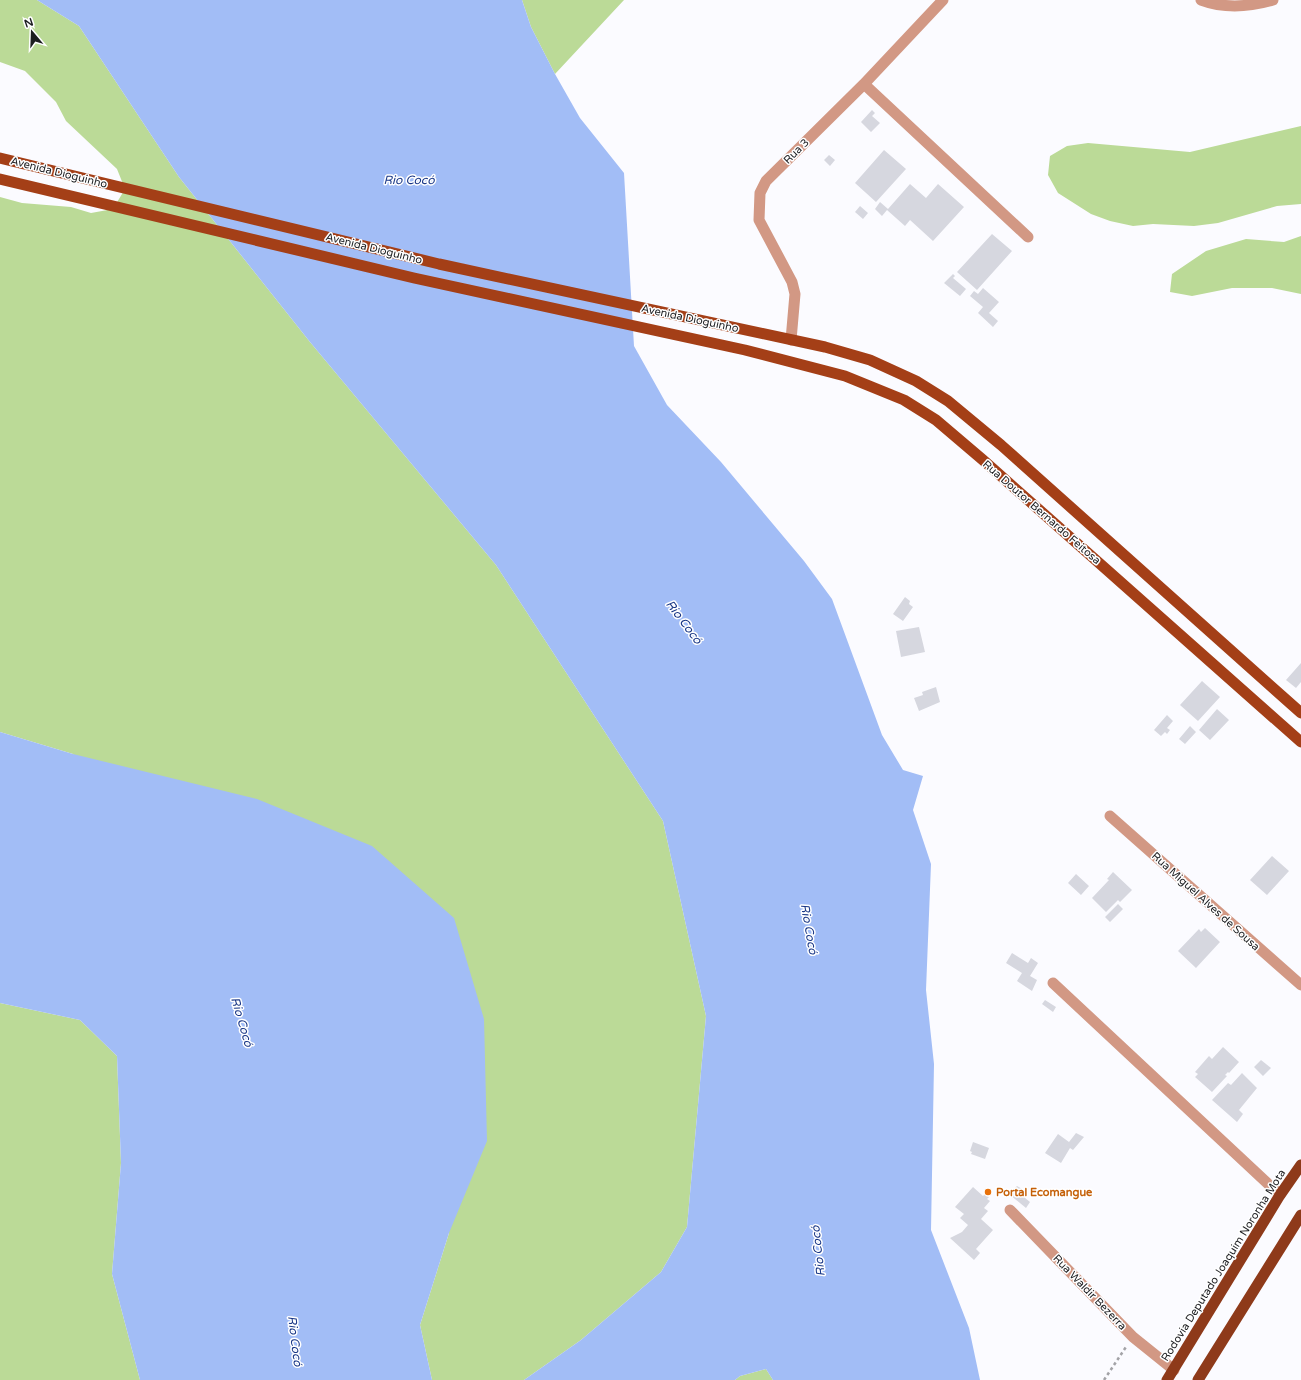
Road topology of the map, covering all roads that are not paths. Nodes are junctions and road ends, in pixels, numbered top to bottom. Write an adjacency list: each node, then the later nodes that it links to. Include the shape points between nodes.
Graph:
1 (943, 0): 4 (street, Rua 3)
2 (1201, 0): 3 (street, via 1235,7 1252,6)
3 (1273, 0)
4 (864, 84): 7 (street); 9 (street, Rua 3, via 766,181 760,193 759,220 792,282 795,294)
5 (0, 158): 8 (main road, Avenida Dioguinho, via 439,264)
6 (0, 179): 10 (main road, Avenida Dioguinho, via 414,278)
7 (1028, 237)
8 (749, 331): 9 (main road, Rua Doutor Bernardo Feitosa)
9 (791, 340): 11 (main road, Rua Doutor Bernardo Feitosa, via 847,352 870,360 916,381 948,401 1007,450)
10 (745, 350): 12 (main road, Rua Doutor Bernardo Feitosa, via 865,383 904,400 936,420)
11 (1301, 713)
12 (1301, 742)
13 (1110, 816): 15 (street, Rua Miguel Alves de Sousa)
14 (1053, 984): 17 (street)
15 (1301, 985)
16 (1301, 1165): 17 (highway, Rodovia Deputado Joaquim Noronha Mota)
17 (1280, 1195): 20 (highway, Rodovia Deputado Joaquim Noronha Mota)
18 (1010, 1210): 20 (street, Rua Waldir Bezerra, via 1133,1337)
19 (1301, 1215): 22 (highway)
20 (1174, 1370): 21 (highway, Rodovia Deputado Joaquim Noronha Mota)
21 (1167, 1380)
22 (1198, 1380)

